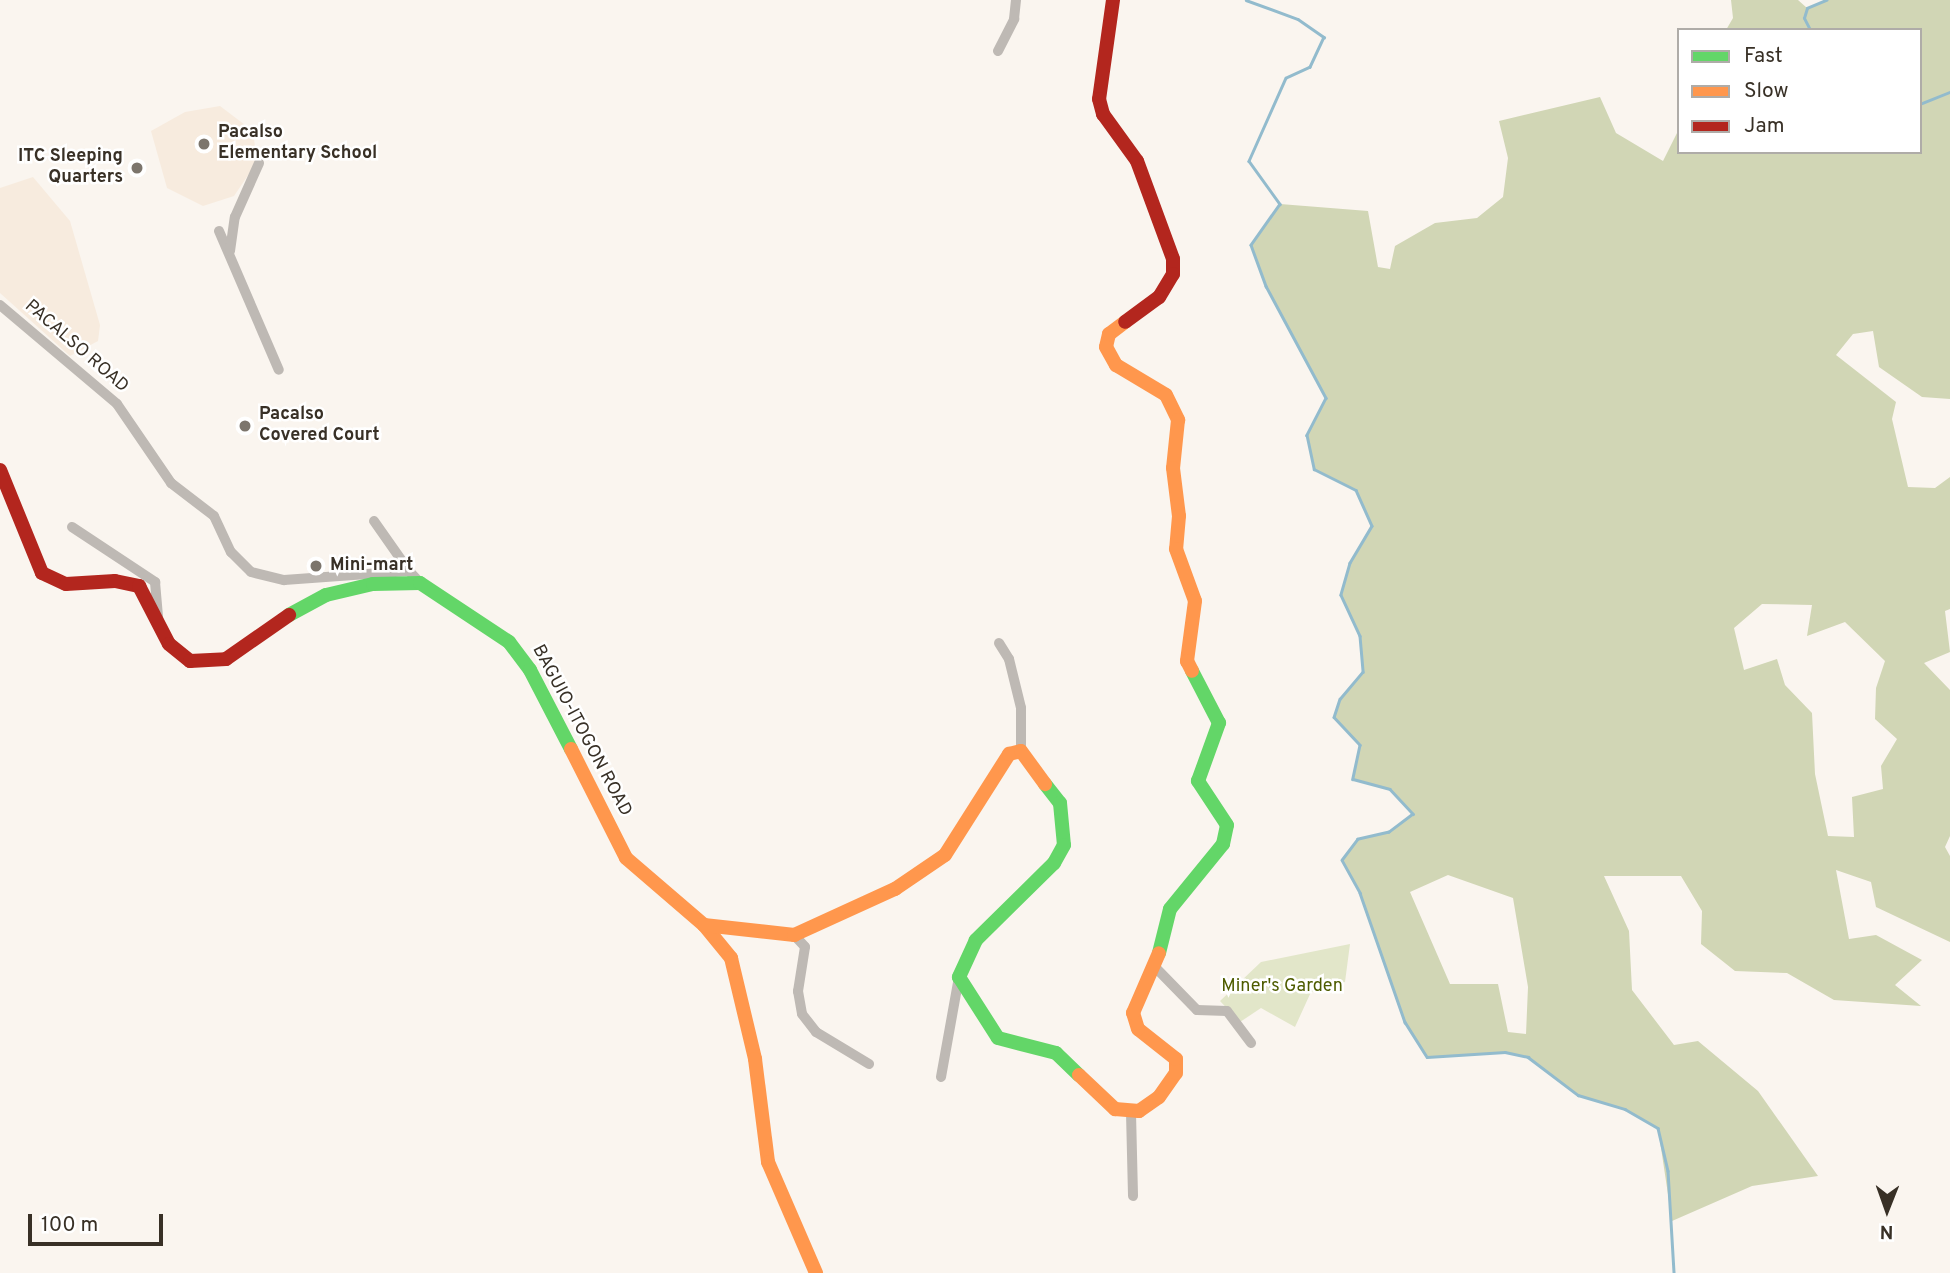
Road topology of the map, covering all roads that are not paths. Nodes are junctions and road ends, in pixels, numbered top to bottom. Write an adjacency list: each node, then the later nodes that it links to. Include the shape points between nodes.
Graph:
1 (1016, 0): 3 (street, via 1014,19)
2 (1113, 0): 19 (street, via 1099,99 1103,114 1137,161 1173,259 1169,284 1109,334 1106,347 1116,365 1166,395 1178,420 1173,468 1179,516 1176,549 1195,601 1187,661 1219,723 1200,764 1198,781 1227,825 1223,844 1170,909)
3 (998, 51)
4 (259, 163): 6 (street, via 235,217)
5 (219, 232): 6 (street)
6 (230, 251): 8 (street)
7 (0, 305): 12 (street, PACALSO ROAD, via 117,404 171,482 214,516 231,552 251,572 284,580)
8 (279, 370)
9 (0, 470): 14 (street, via 42,573 66,584 130,582 146,596)
10 (374, 521): 12 (street)
11 (72, 527): 14 (street, via 155,582)
12 (410, 571): 13 (street)
13 (420, 583): 14 (street, via 373,584 326,595 214,663 201,664 178,653); 17 (street, BAGUIO-ITOGON ROAD, via 463,608 519,653 626,858)
14 (158, 623)
15 (999, 643): 16 (street, via 1020,702)
16 (1021, 751): 18 (street, via 1009,754 945,855 895,889); 20 (street, via 1060,803 1064,845 1054,863 975,940)
17 (704, 925): 18 (street); 26 (street, BAGUIO-ITOGON ROAD, via 731,958 739,982 768,1161)
18 (794, 935): 22 (street, via 805,947 798,991 802,1014 816,1032)
19 (1155, 967): 21 (street, via 1197,1010 1227,1011); 24 (street, via 1132,1013 1138,1029 1171,1053 1178,1065 1159,1097)
20 (959, 977): 23 (street); 24 (street, via 998,1038 1056,1053 1115,1109)
21 (1251, 1043)
22 (869, 1064)
23 (940, 1077)
24 (1132, 1112): 25 (street)
25 (1133, 1196)
26 (817, 1273)

